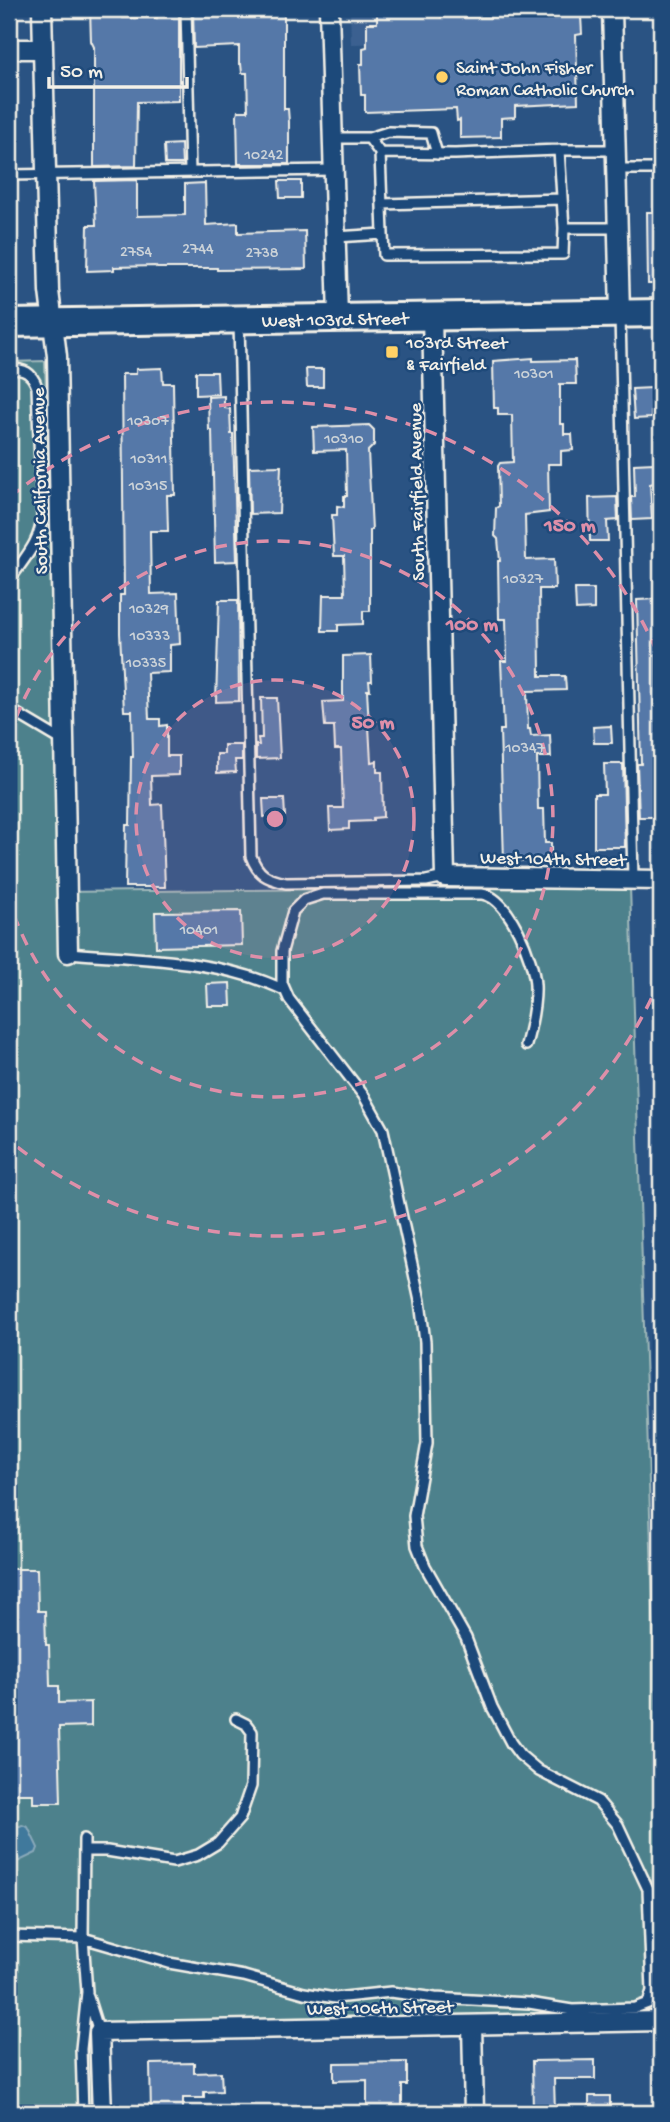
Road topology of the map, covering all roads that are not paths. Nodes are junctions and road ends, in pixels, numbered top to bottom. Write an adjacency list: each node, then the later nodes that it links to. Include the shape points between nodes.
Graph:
1 (42, 9): 6 (street, South California Avenue)
2 (186, 9): 16 (lane)
3 (329, 9): 7 (street)
4 (612, 9): 10 (street)
5 (9, 49): 6 (street)
6 (43, 49): 18 (street, South California Avenue)
7 (333, 138): 8 (lane); 15 (street)
8 (369, 138): 11 (lane); 12 (lane, via 388,132 431,133)
9 (559, 150): 10 (lane); 12 (lane); 19 (lane)
10 (616, 150): 13 (street)
11 (380, 153): 12 (lane); 20 (lane)
12 (437, 153)
13 (616, 169): 14 (lane); 22 (street)
14 (661, 169)
15 (334, 170): 16 (lane); 24 (street)
16 (190, 172): 18 (lane)
17 (9, 175): 18 (lane)
18 (46, 175): 30 (street, South California Avenue)
19 (562, 199): 20 (lane); 21 (lane)
20 (382, 204): 23 (lane)
21 (564, 228): 22 (lane); 23 (lane, via 563,254 384,255)
22 (618, 228): 25 (street)
23 (383, 234): 24 (lane)
24 (336, 237): 28 (street)
25 (620, 313): 26 (main road, West 103rd Street); 27 (main road, West 103rd Street); 37 (lane)
26 (661, 313)
27 (432, 316): 28 (main road, West 103rd Street); 36 (street, South Fairfield Avenue)
28 (338, 318): 29 (main road, West 103rd Street)
29 (239, 319): 30 (main road, West 103rd Street); 36 (lane, via 251,856 256,870 268,880 286,883)
30 (52, 322): 31 (main road, West 103rd Street); 35 (street, South California Avenue, via 57,356)
31 (9, 323)
32 (9, 369): 33 (lane, via 31,374 37,387 42,517 36,544)
33 (9, 580)
34 (9, 709): 35 (lane)
35 (62, 741): 39 (street, South California Avenue)
36 (445, 877): 37 (street, West 104th Street)
37 (633, 879): 38 (street, West 104th Street)
38 (661, 880)
39 (68, 953): 40 (lane, via 232,971)
40 (284, 990): 41 (lane, via 285,934 293,911 304,900 323,894 488,895 500,902 511,918 534,976 534,1009); 46 (lane, via 364,1096 386,1143 425,1342 427,1443 414,1516 421,1557 466,1638 511,1743 539,1771 598,1801 618,1825 648,1889 651,1998 643,2007 572,2010 397,1992 326,1997 169,1963)
41 (526, 1045)
42 (236, 1719): 44 (lane, via 252,1732 251,1786 240,1818 218,1843 198,1855 174,1861)
43 (84, 1839): 44 (lane)
44 (85, 1851): 46 (lane)
45 (9, 1936): 46 (lane)
46 (83, 1938): 47 (lane)
47 (87, 1992): 50 (lane); 51 (lane, via 81,2049)
48 (661, 2021): 49 (street, West 106th Street)
49 (472, 2025): 50 (street, West 106th Street); 53 (street)
50 (99, 2032): 52 (street)
51 (83, 2113)
52 (102, 2113)
53 (474, 2113)

